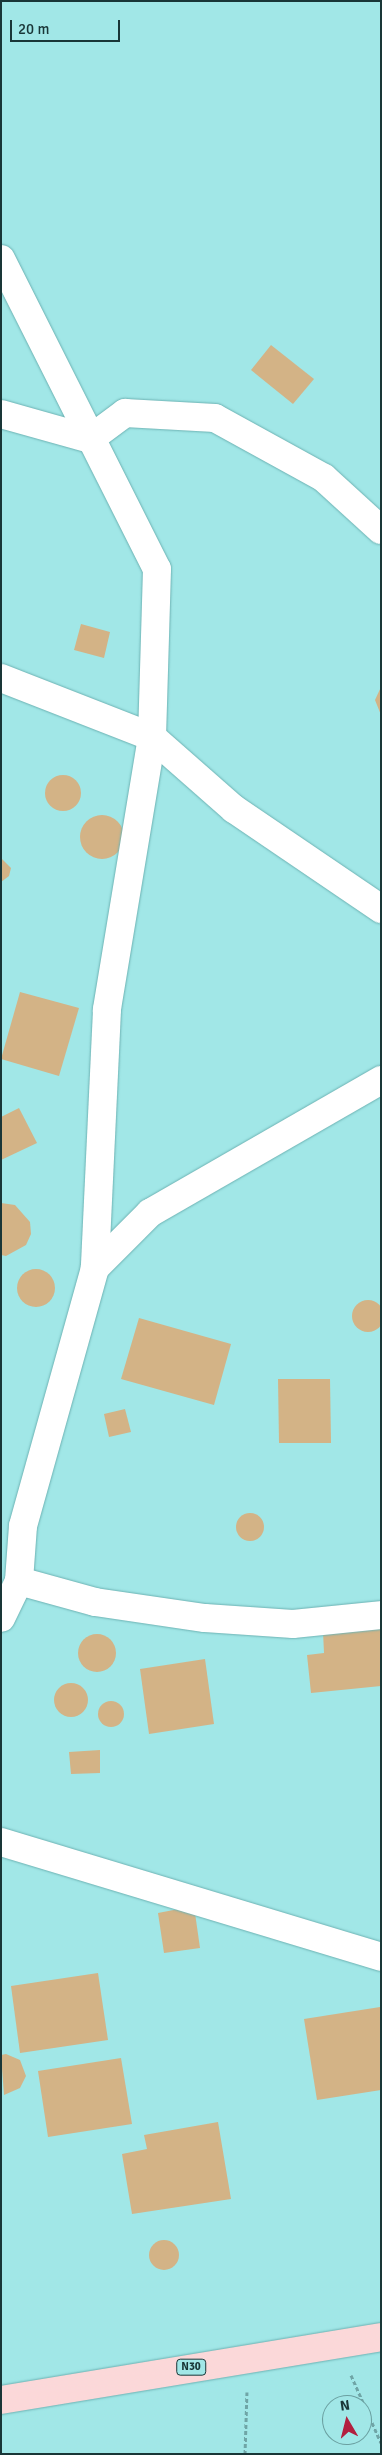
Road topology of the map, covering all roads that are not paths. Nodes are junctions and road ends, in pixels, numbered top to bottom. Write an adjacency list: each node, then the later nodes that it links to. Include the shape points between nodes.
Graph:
1 (1, 259): 3 (street)
2 (1, 414): 3 (street)
3 (90, 439): 4 (street, via 125,413 215,418 324,478); 6 (street, via 157,569)
4 (381, 530)
5 (1, 678): 6 (street)
6 (152, 737): 7 (street, via 234,809); 9 (street, via 107,1010)
7 (381, 909)
8 (381, 1080): 9 (street, via 150,1213)
9 (95, 1268): 10 (street, via 23,1526)
10 (19, 1581): 11 (street, via 95,1602 205,1618 293,1624); 12 (street)
11 (381, 1615)
12 (1, 1618)
13 (1, 1842): 14 (street)
14 (381, 1958)
15 (381, 2337): 16 (main road, N30)
16 (1, 2400)

